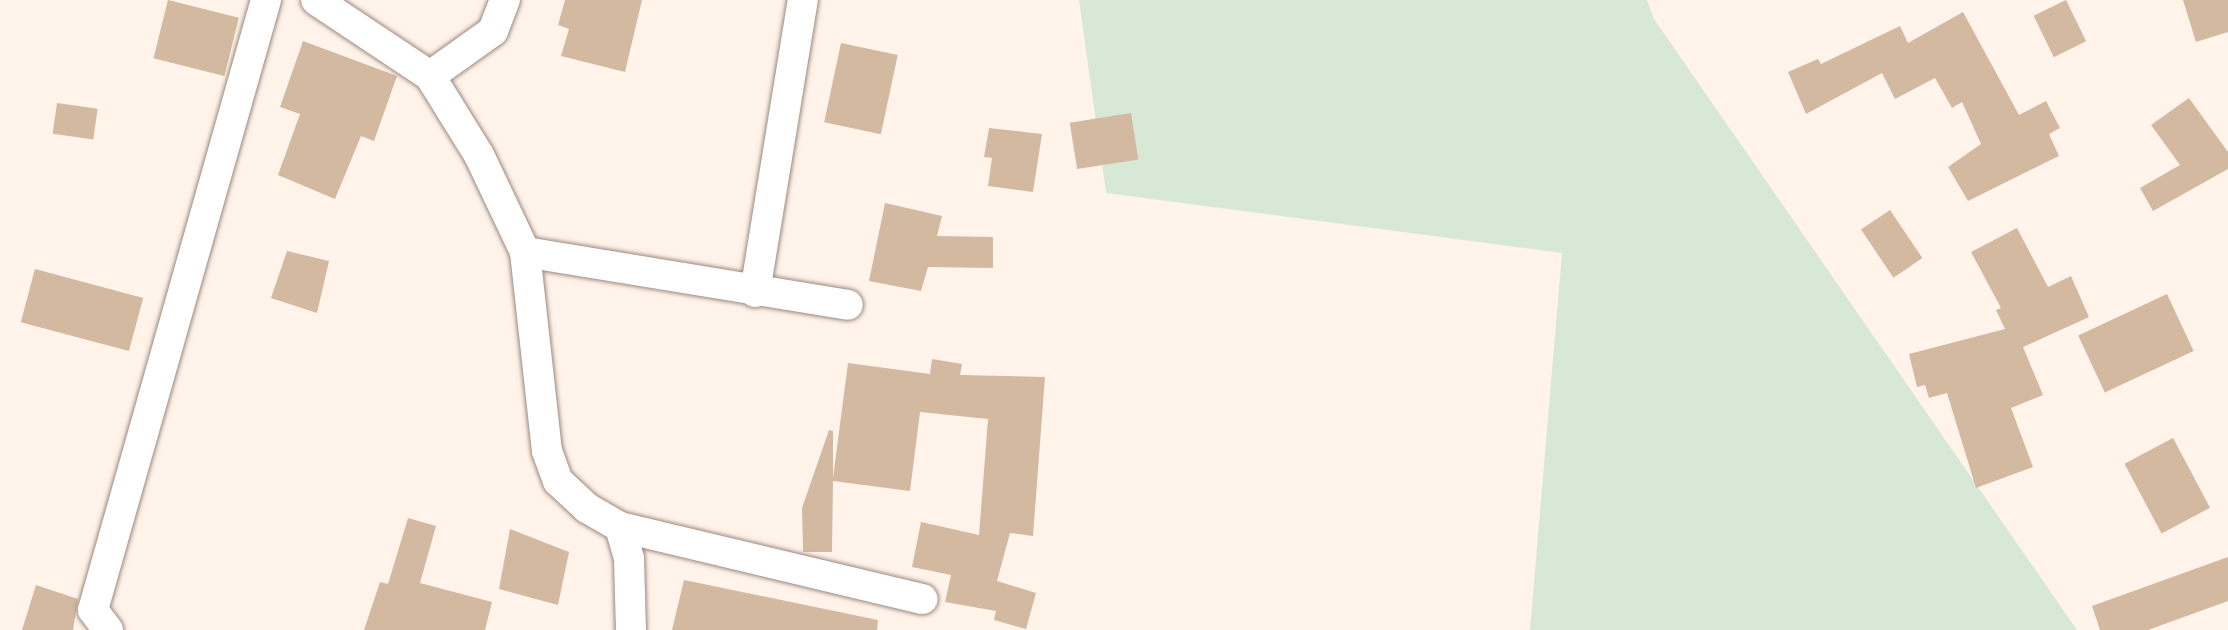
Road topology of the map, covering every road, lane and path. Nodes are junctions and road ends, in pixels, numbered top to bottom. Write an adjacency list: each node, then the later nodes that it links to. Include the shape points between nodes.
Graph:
1 (266, 0): 11 (street, via 93,610)
2 (316, 0): 5 (street)
3 (505, 0): 5 (street, via 493,31)
4 (803, 0): 7 (street)
5 (430, 76): 6 (street, via 479,155)
6 (524, 253): 7 (street); 9 (street, via 547,451 558,481 587,508)
7 (755, 292): 8 (street)
8 (848, 305)
9 (620, 527): 10 (street); 12 (street, via 629,559)
10 (923, 599)
11 (108, 630)
12 (631, 630)

